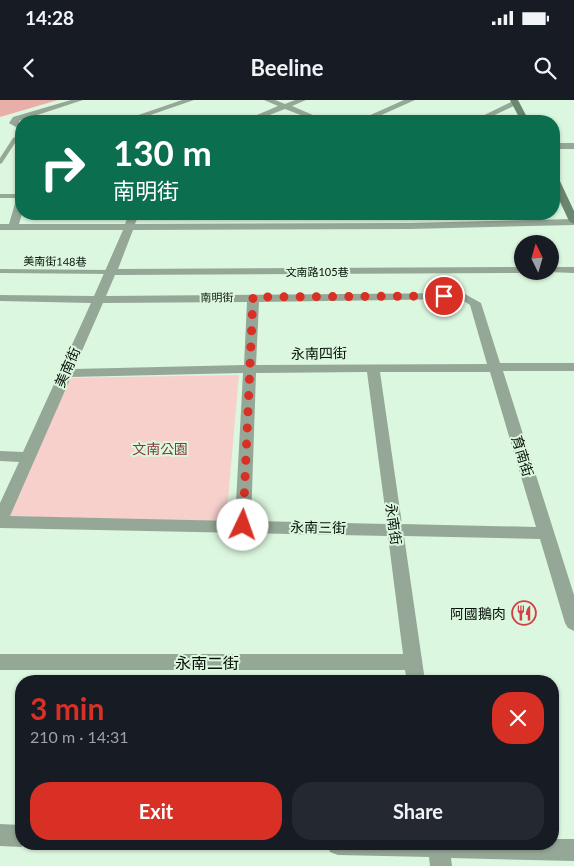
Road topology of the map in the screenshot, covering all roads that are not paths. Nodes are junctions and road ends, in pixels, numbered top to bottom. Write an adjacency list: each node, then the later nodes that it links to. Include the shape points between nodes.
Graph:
1 (80, 100): 8 (street)
2 (190, 100): 9 (street)
3 (268, 100): 7 (street)
4 (302, 100): 7 (street)
5 (410, 100): 12 (street)
6 (515, 102): 13 (street); 14 (street)
7 (286, 107): 10 (street); 11 (street)
8 (29, 115)
9 (143, 115)
10 (264, 115)
11 (307, 115)
12 (375, 115)
13 (488, 115)
14 (522, 115)
15 (15, 139): 18 (lane)
16 (560, 146): 17 (street)
17 (574, 146)
18 (0, 162)
19 (560, 192): 26 (street)
20 (0, 196): 21 (lane)
21 (15, 197)
22 (15, 220): 30 (street)
23 (131, 220): 31 (street, 美南街)
24 (233, 220): 27 (street)
25 (332, 220): 28 (street)
26 (574, 222): 28 (street, via 409,221)
27 (232, 226): 28 (street); 31 (street)
28 (332, 226)
29 (0, 227): 30 (street)
30 (13, 227): 31 (street)
31 (128, 227): 36 (street, 美南街)
32 (514, 270): 36 (street, 文南路105巷)
33 (559, 270): 34 (street)
34 (574, 270)
35 (0, 271): 36 (lane, 美南街148巷)
36 (111, 272): 40 (street, 美南街)
37 (463, 296): 38 (street, 南明街); 41 (street, 育南街, via 475,303)
38 (253, 297): 40 (street, 南明街); 44 (street)
39 (0, 298): 40 (street, 南明街)
40 (97, 300): 45 (street, 美南街)
41 (495, 366): 42 (street, 永南四街); 43 (street, 永南四街); 51 (street, 育南街)
42 (373, 367): 44 (street, 永南四街); 50 (street, 永南街)
43 (574, 367)
44 (250, 369): 45 (street, 永南四街); 49 (street)
45 (64, 373): 47 (street, 美南街)
46 (0, 456): 47 (street)
47 (27, 457): 48 (street, 美南街)
48 (0, 521): 49 (street, 永南三街)
49 (243, 525): 50 (street, 永南三街)
50 (395, 528): 51 (street, 永南三街); 55 (street, 永南街)
51 (546, 532): 52 (street, 育南街)
52 (571, 606): 53 (street, 育南街)
53 (574, 623)
54 (0, 662): 55 (street, 永南二街)
55 (413, 662): 56 (street, 永南街)
56 (415, 675)
57 (0, 835): 58 (street)
58 (15, 836)
59 (414, 850): 61 (street)
60 (574, 850): 61 (street)
61 (439, 852)

